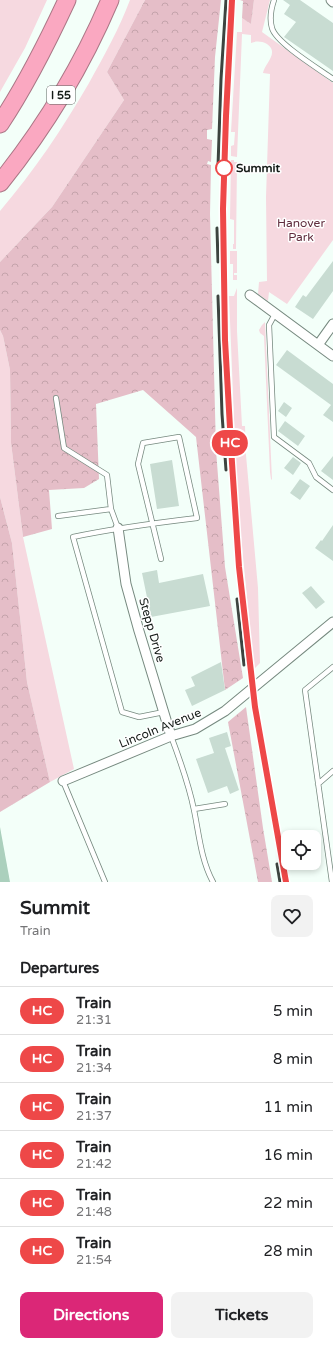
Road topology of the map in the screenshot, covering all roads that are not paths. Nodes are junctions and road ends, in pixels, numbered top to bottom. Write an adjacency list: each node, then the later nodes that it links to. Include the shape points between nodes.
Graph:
1 (67, 0): 5 (highway, via 32,72)
2 (110, 0): 6 (highway, I 55, via 96,32 50,115)
3 (274, 0): 4 (lane, via 271,20 275,35)
4 (333, 79)
5 (0, 124)
6 (0, 183)
7 (250, 296): 8 (street)
8 (275, 314): 10 (street); 13 (lane, via 269,325 274,437 309,463 316,477)
9 (333, 324): 10 (street)
10 (318, 345): 11 (street)
11 (333, 356)
12 (56, 398): 14 (lane, via 64,448 106,475)
13 (333, 490)
14 (111, 509): 15 (lane); 17 (lane)
15 (58, 516)
16 (152, 523): 16 (lane, via 197,518 179,437 143,443 138,464); 17 (lane); 18 (lane)
17 (118, 528): 21 (street, Stepp Drive, via 126,584); 21 (lane, via 73,537 122,712 139,716)
18 (161, 559)
19 (333, 622): 22 (street, Lincoln Avenue, via 225,710 195,729)
20 (333, 667): 25 (lane, via 305,690)
21 (164, 712): 22 (street, Stepp Drive)
22 (171, 736): 24 (street, Lincoln Avenue); 27 (lane)
23 (333, 770): 25 (lane)
24 (63, 781): 28 (lane)
25 (318, 784): 30 (lane)
26 (225, 804): 27 (lane)
27 (194, 809): 29 (lane, via 203,858)
28 (105, 882)
29 (213, 882)
30 (332, 882)

